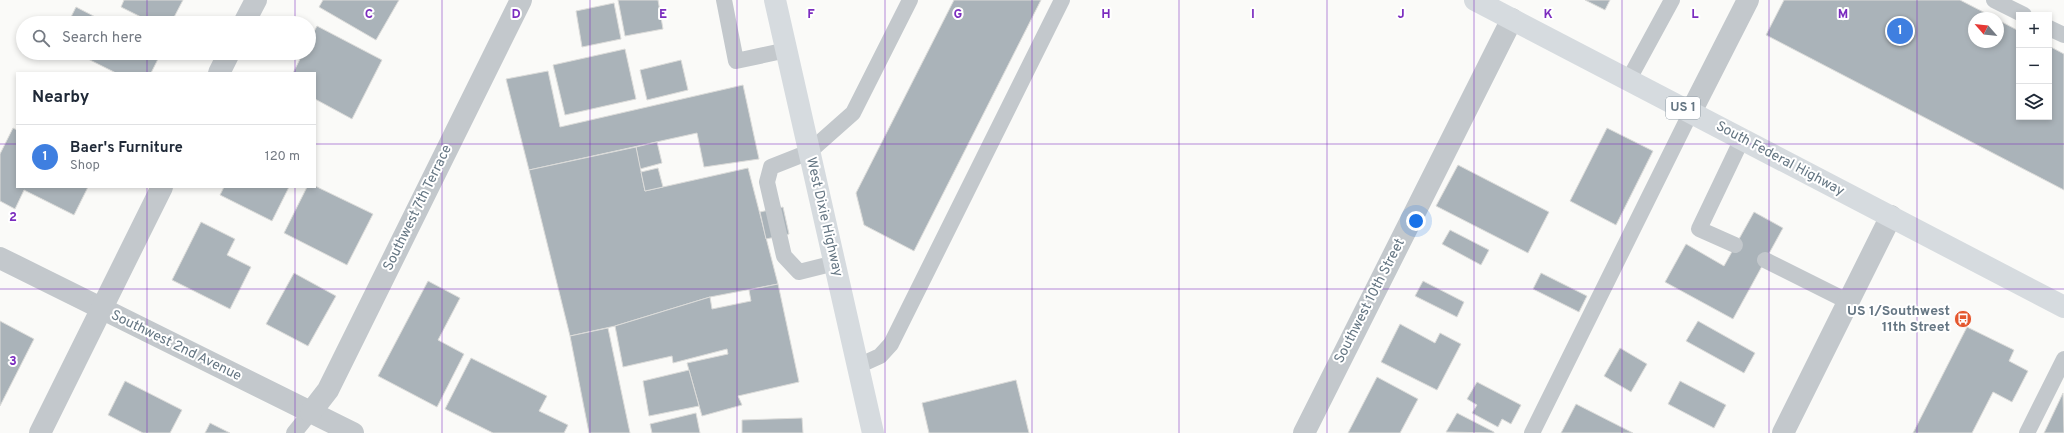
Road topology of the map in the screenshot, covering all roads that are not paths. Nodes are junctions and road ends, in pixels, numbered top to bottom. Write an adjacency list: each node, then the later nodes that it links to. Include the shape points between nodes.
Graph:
1 (256, 0): 12 (street)
2 (521, 0): 34 (street, Southwest 7th Terrace, via 328,390)
3 (724, 0): 16 (lane, via 736,61)
4 (776, 0): 16 (main road, West Dixie Highway)
5 (910, 0): 22 (lane, via 853,113)
6 (1062, 0): 33 (lane, via 891,344 880,356)
7 (1476, 0): 13 (main road, South Federal Highway / US 1)
8 (1672, 0): 19 (lane)
9 (1748, 0): 20 (street)
10 (1994, 0): 11 (lane)
11 (2018, 12)
12 (248, 16)
13 (1512, 19): 19 (main road, South Federal Highway / US 1); 40 (street, Southwest 10th Street)
14 (2052, 29): 15 (lane)
15 (2064, 35)
16 (787, 50): 22 (main road, West Dixie Highway)
17 (226, 60): 18 (street)
18 (220, 72)
19 (1629, 79): 20 (main road, South Federal Highway / US 1)
20 (1691, 112): 21 (main road, South Federal Highway / US 1); 41 (lane)
21 (1742, 139): 24 (main road, South Federal Highway / US 1); 25 (lane, via 1699,229)
22 (809, 152): 28 (main road, West Dixie Highway); 28 (lane, via 771,167 767,182 782,249 784,256 799,272)
23 (162, 188): 31 (street)
24 (1891, 216): 29 (street); 30 (main road, South Federal Highway / US 1)
25 (1736, 245)
26 (0, 258): 31 (street, Southwest 2nd Avenue)
27 (1765, 260): 29 (lane)
28 (835, 263): 33 (main road, West Dixie Highway)
29 (1849, 302): 35 (street)
30 (2064, 307)
31 (102, 309): 34 (street, Southwest 2nd Avenue); 36 (street)
32 (2064, 359): 42 (lane)
33 (858, 366): 39 (main road, West Dixie Highway)
34 (311, 412): 37 (lane); 38 (street, Southwest 2nd Avenue)
35 (1785, 432)
36 (40, 433)
37 (294, 433)
38 (353, 433)
39 (873, 433)
40 (1304, 433)
41 (1532, 433)
42 (2027, 433)

